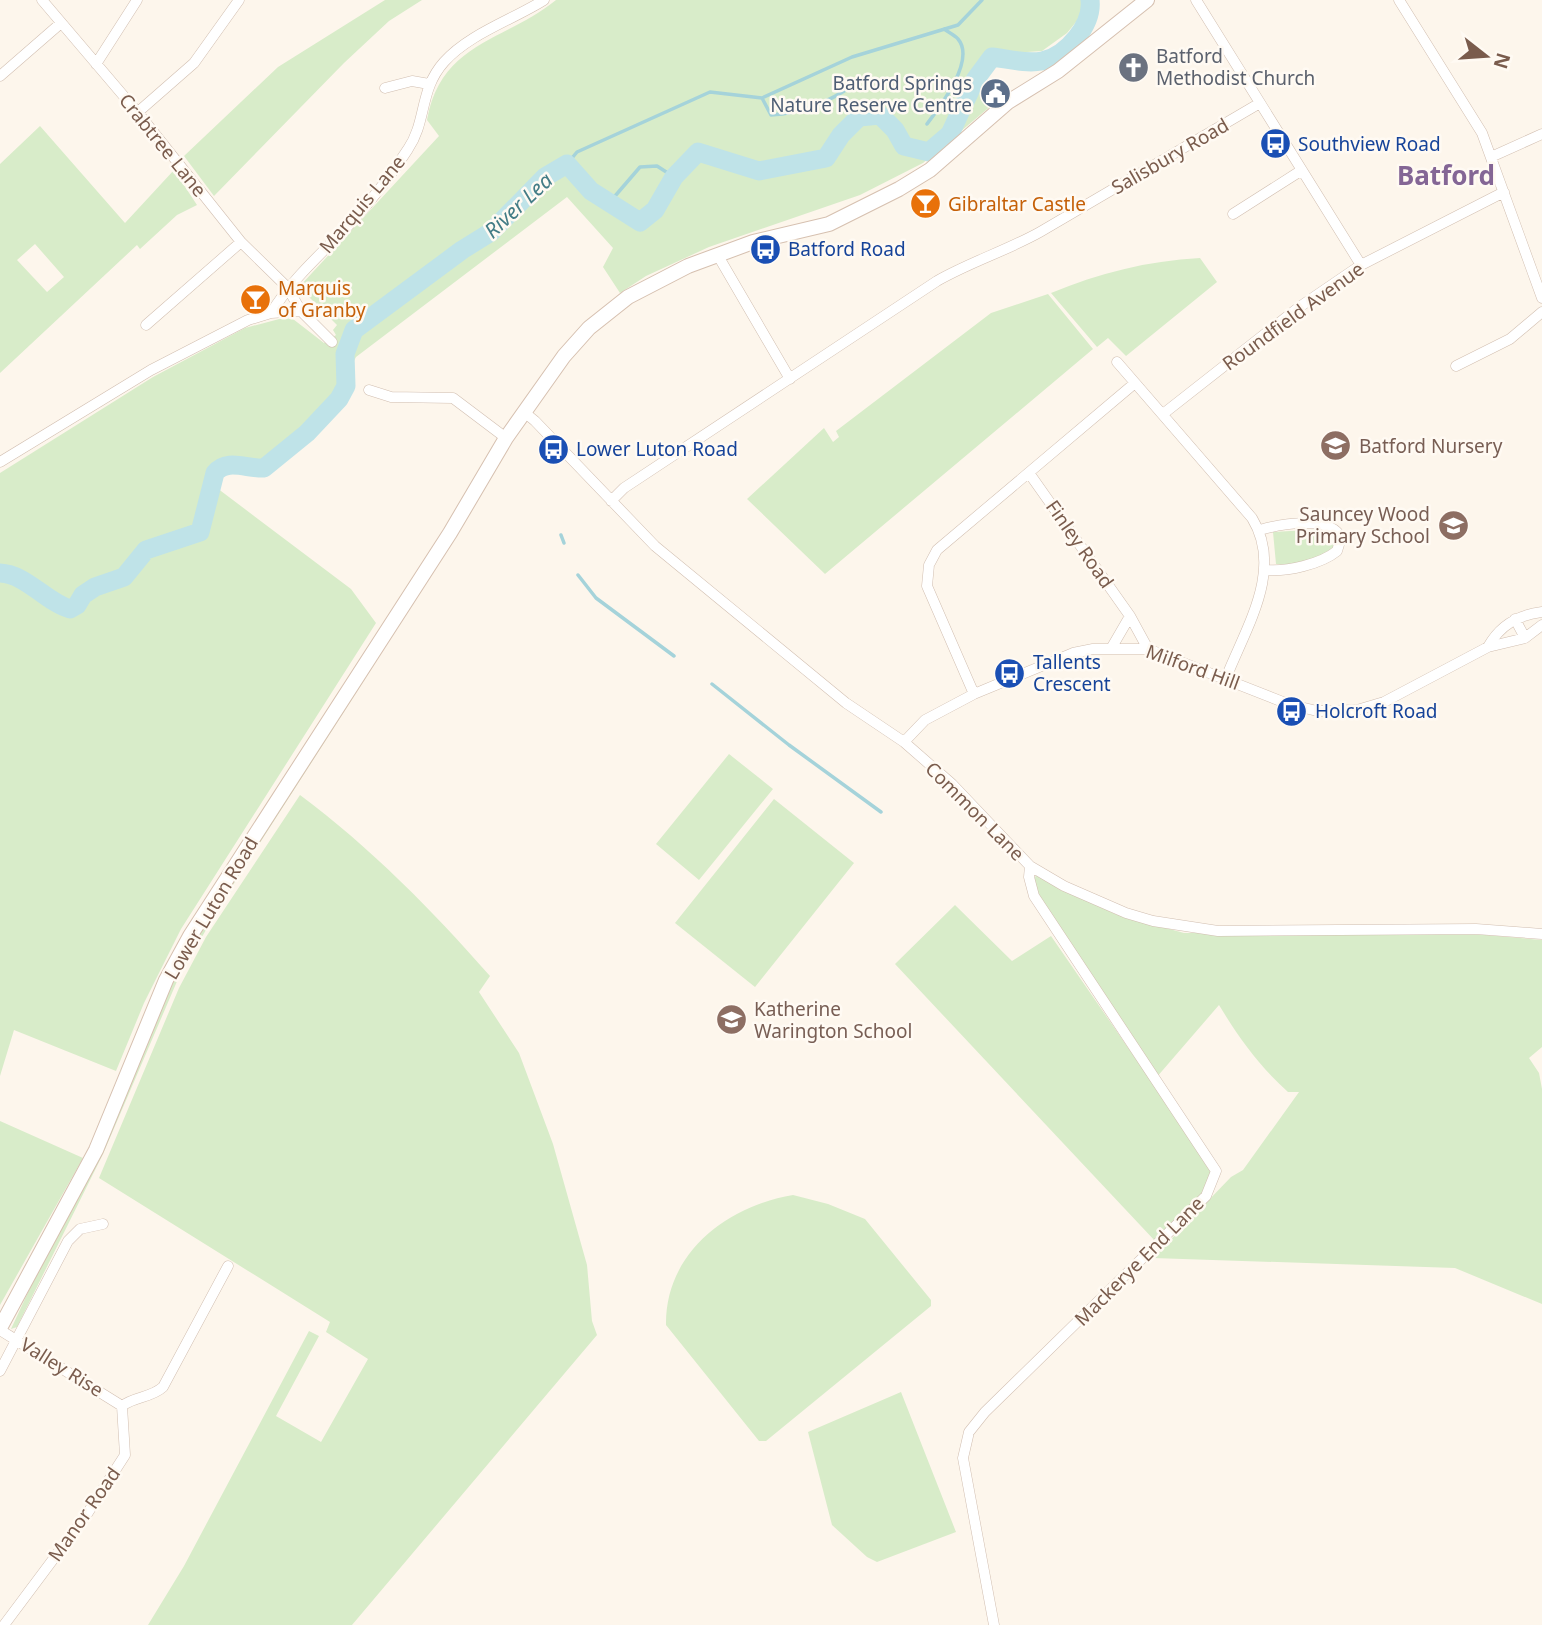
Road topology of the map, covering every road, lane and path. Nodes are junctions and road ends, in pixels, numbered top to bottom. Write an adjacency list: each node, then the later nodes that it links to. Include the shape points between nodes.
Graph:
1 (42, 0): 8 (street, Crabtree Lane)
2 (137, 0): 9 (street)
3 (239, 0): 14 (street, via 194,63)
4 (544, 0): 11 (street, Marquis Lane, via 458,50)
5 (1147, 0): 21 (main road, Lower Luton Road, via 1058,71 1008,102 930,170 899,189 829,224)
6 (1196, 0): 13 (street)
7 (1399, 0): 16 (street, via 1470,110)
8 (61, 23): 9 (street, Crabtree Lane); 10 (street)
9 (96, 64): 14 (street, Crabtree Lane)
10 (0, 76)
11 (429, 84): 12 (street, via 412,80); 23 (street, Marquis Lane, via 415,136 392,172 350,224)
12 (386, 88)
13 (1260, 103): 17 (street); 32 (street, Salisbury Road, via 1040,232 966,264)
14 (138, 112): 20 (street, Crabtree Lane)
15 (1542, 134): 16 (street)
16 (1491, 157): 18 (street)
17 (1302, 170): 19 (street); 22 (street)
18 (1504, 192): 22 (street, Roundfield Avenue); 24 (street)
19 (1233, 214)
20 (241, 242): 23 (street, Crabtree Lane); 28 (street)
21 (717, 254): 32 (street); 35 (main road, Lower Luton Road, via 649,285 608,313 564,356)
22 (1361, 265): 36 (street, Roundfield Avenue, via 1298,308)
23 (287, 287): 25 (street, Crabtree Lane); 27 (street, Marquis Lane)
24 (1542, 298)
25 (302, 311): 27 (street); 29 (street, Crabtree Lane)
26 (1542, 312): 31 (street, via 1510,339)
27 (271, 313): 38 (street, via 248,320 151,370)
28 (146, 325)
29 (332, 342)
30 (1117, 362): 33 (street)
31 (1456, 366)
32 (790, 379): 40 (street)
33 (1135, 383): 36 (street); 39 (street)
34 (369, 390): 37 (street, via 391,397 453,398)
35 (524, 412): 37 (main road, Lower Luton Road); 40 (street, Common Lane)
36 (1163, 414): 41 (street)
37 (506, 438): 58 (main road, Lower Luton Road, via 450,533 190,936 166,980 96,1150)
38 (0, 462)
39 (1029, 473): 44 (street, Finley Road); 52 (street, via 937,550 929,565 927,586)
40 (611, 501): 53 (street, Common Lane, via 690,576 846,703)
41 (1260, 530): 42 (street); 42 (street, via 1323,524 1334,528 1341,538 1338,551 1330,556 1282,571)
42 (1266, 570): 51 (street)
43 (1542, 612): 45 (street)
44 (1130, 616): 48 (street); 50 (street, Finley Road)
45 (1515, 619): 47 (street); 49 (street, Milford Hill)
46 (1542, 625): 47 (street)
47 (1525, 638): 49 (street, Milford Hill)
48 (1112, 647): 50 (street, Milford Hill); 52 (street, Milford Hill, via 1073,653)
49 (1488, 647): 51 (street, Milford Hill, via 1384,702 1357,710 1317,712)
50 (1148, 649): 51 (street, Milford Hill)
51 (1226, 678)
52 (974, 694): 53 (street, Milford Hill, via 925,720)
53 (904, 742): 54 (street, Common Lane)
54 (1031, 866): 55 (street, Common Lane, via 1101,904 1196,929 1476,929); 63 (street, Mackerye End Lane, via 1034,896 1216,1171 1206,1196 969,1432 963,1458)
55 (1542, 934)
56 (103, 1224): 59 (street, via 79,1229 68,1241)
57 (228, 1266): 61 (street, via 163,1387)
58 (0, 1329): 59 (street, Valley Rise)
59 (18, 1340): 60 (street); 61 (street, Valley Rise)
60 (0, 1371)
61 (122, 1406): 62 (street, Manor Road, via 125,1455)
62 (4, 1625)
63 (994, 1625)

